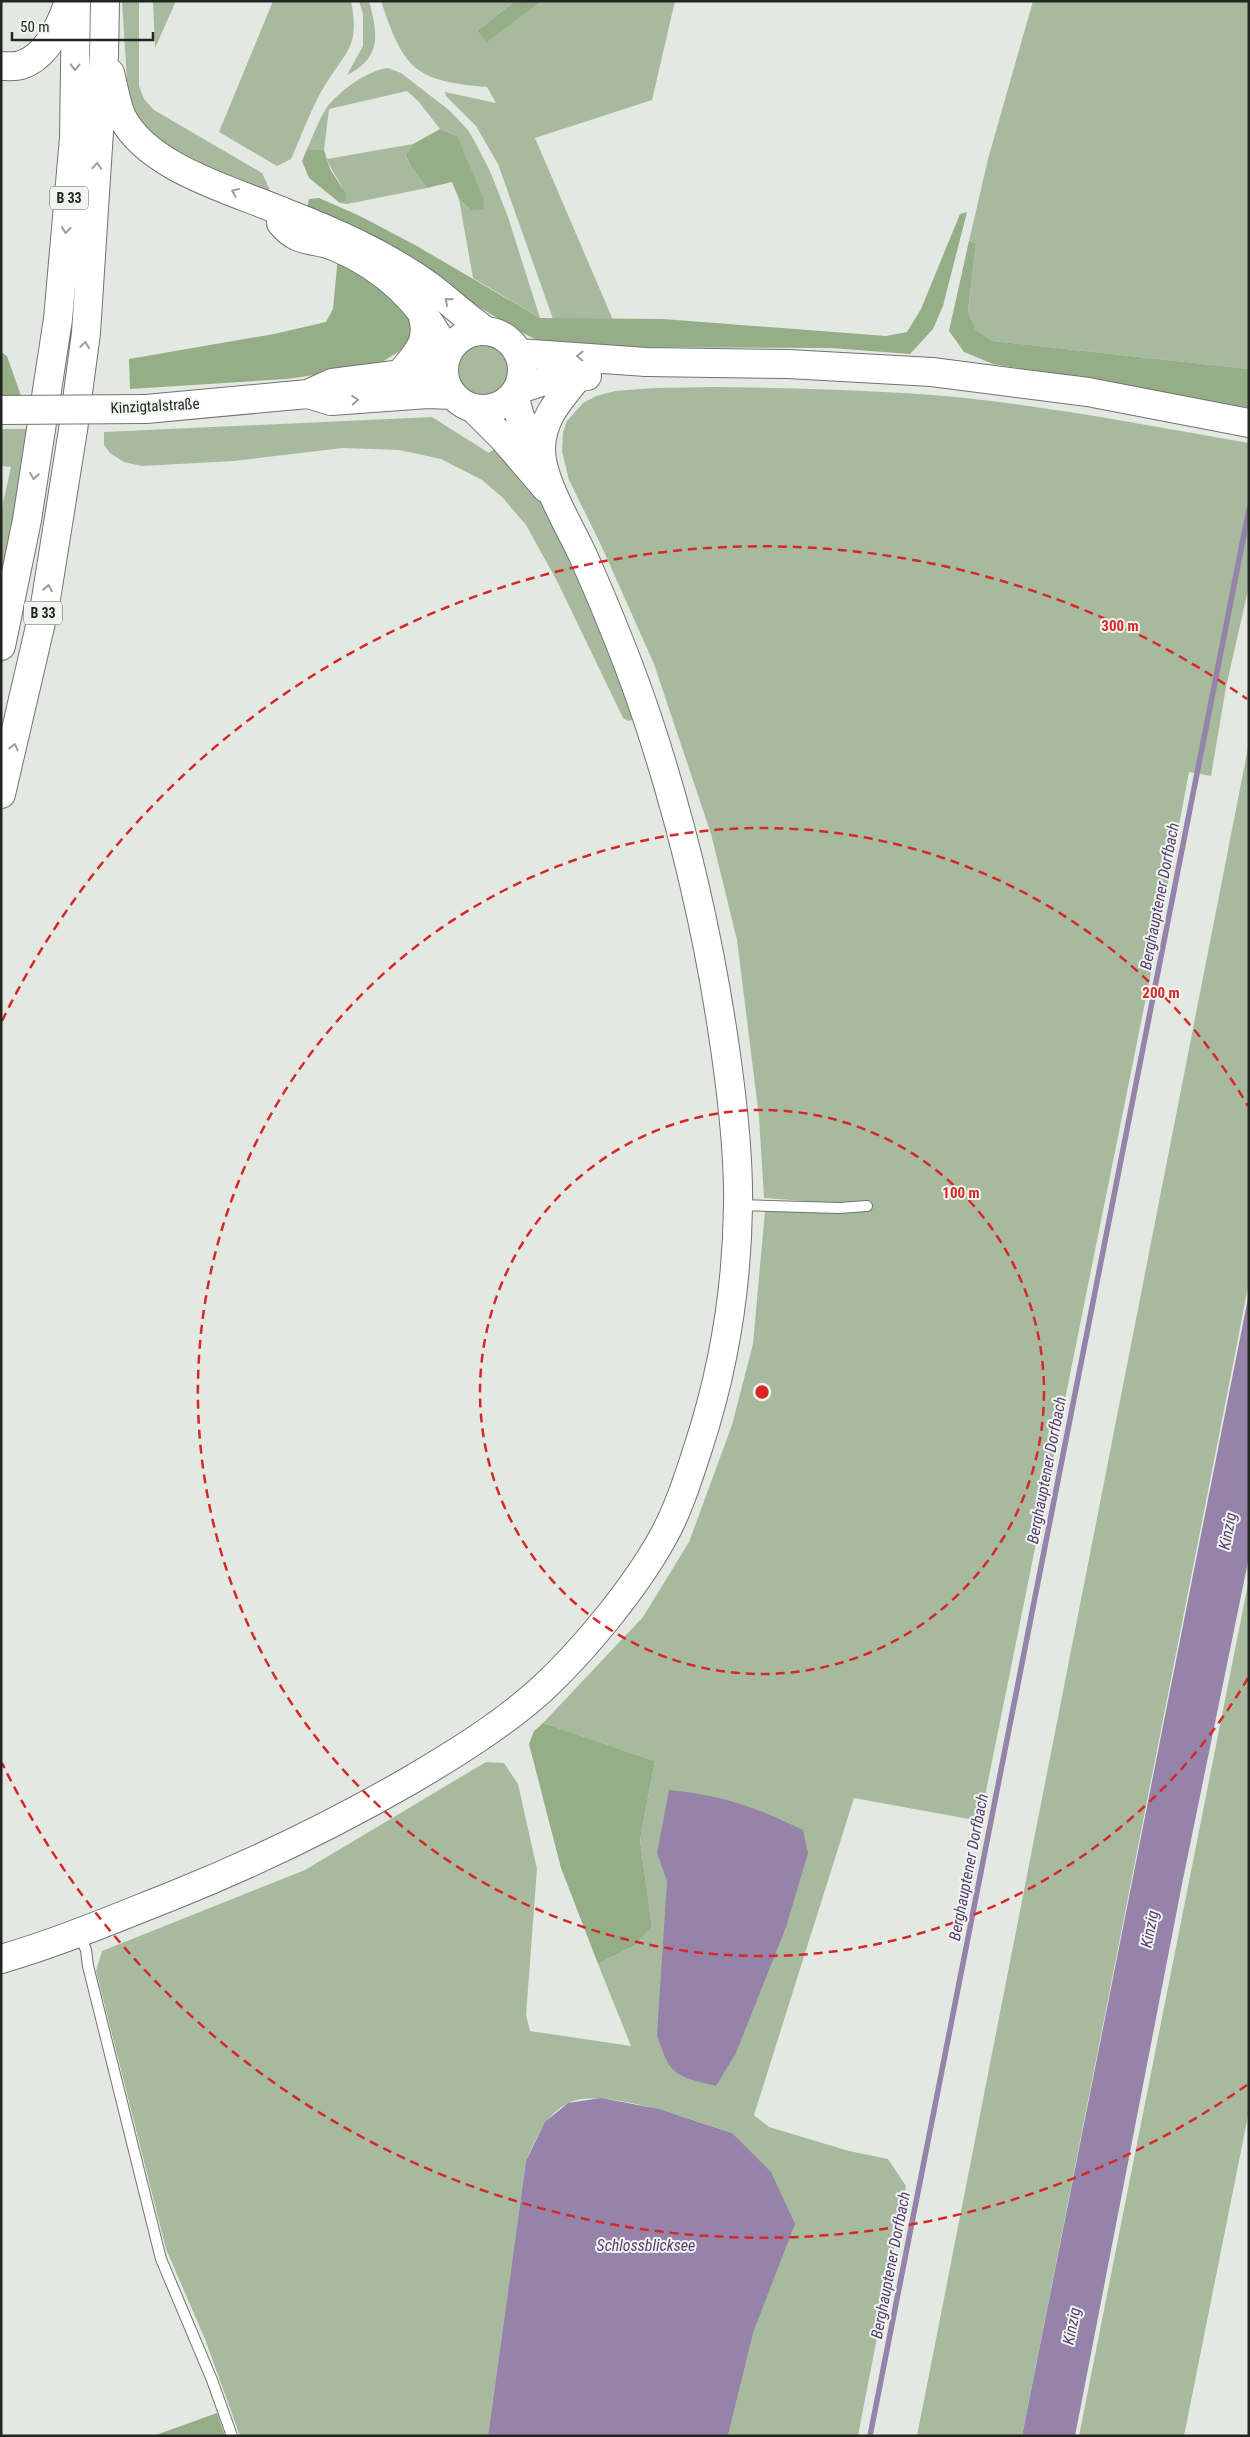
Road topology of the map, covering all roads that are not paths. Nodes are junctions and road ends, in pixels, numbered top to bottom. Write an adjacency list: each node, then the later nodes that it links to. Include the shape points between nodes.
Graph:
1 (69, 1): 5 (main road, via 62,24 40,54 21,65)
2 (76, 1): 21 (main road, B 33, one-way to 21, via 74,138 58,319 27,520)
3 (104, 1): 4 (main road, B 33)
4 (104, 54): 6 (main road, B 33, one-way to 4, via 183,171 144,145 122,117); 22 (main road, B 33, one-way to 4, via 45,605 74,430 86,333)
5 (1, 66)
6 (280, 211): 7 (main road, via 281,223 297,238 333,246 358,257 407,293); 8 (main road, one-way to 6, via 431,287 385,258)
7 (422, 310): 10 (main road, via 434,327); 12 (main road, via 427,329 425,337 421,348)
8 (486, 331): 9 (main road, via 505,338); 10 (main road, via 464,336 454,343)
9 (518, 353): 11 (main road, one-way to 9); 14 (main road, via 522,369)
10 (445, 358): 12 (main road, Kinzigtalstraße, via 426,371); 16 (main road, via 446,386)
11 (646, 362): 13 (main road); 18 (main road, via 788,364 932,372 1088,392)
12 (401, 373): 15 (main road, Kinzigtalstraße, via 332,383)
13 (577, 378): 14 (main road, via 541,382); 19 (main road, via 545,423 540,443)
14 (516, 390): 16 (main road, via 496,408); 19 (main road, via 520,417)
15 (308, 394): 16 (main road, Kinzigtalstraße, one-way to 16, via 331,402 428,394); 17 (main road, Kinzigtalstraße, bridge, via 146,409)
16 (463, 402): 20 (main road, via 519,455)
17 (1, 410)
18 (1249, 423)
19 (541, 457): 20 (main road)
20 (556, 501): 23 (main road, via 585,560 647,718 695,887 717,992 734,1113)
21 (1, 646)
22 (1, 794)
23 (738, 1204): 24 (lane); 25 (main road, via 730,1308 722,1362 710,1413 690,1473 664,1536 634,1583 588,1639 545,1686 497,1724 448,1758 349,1816 214,1879)
24 (867, 1206)
25 (78, 1933): 26 (main road); 27 (lane, via 86,1950 161,2258)
26 (2, 1959)
27 (232, 2436)

